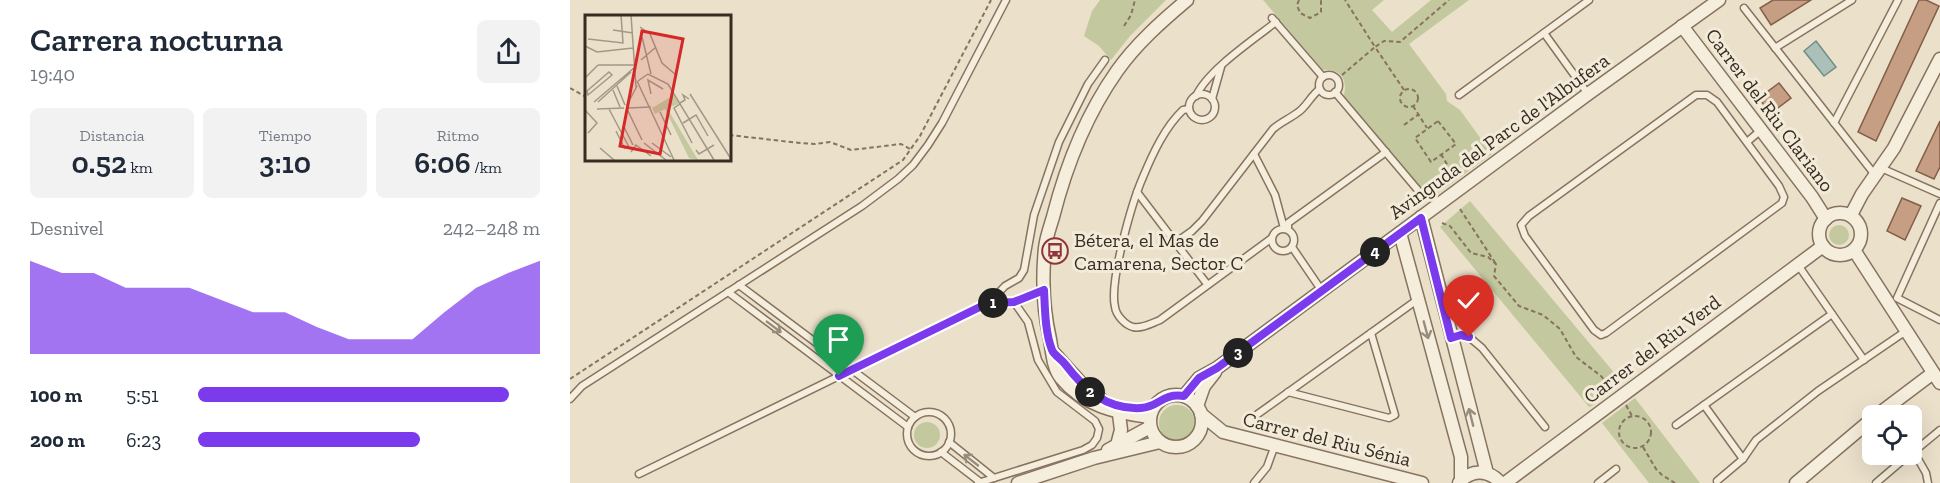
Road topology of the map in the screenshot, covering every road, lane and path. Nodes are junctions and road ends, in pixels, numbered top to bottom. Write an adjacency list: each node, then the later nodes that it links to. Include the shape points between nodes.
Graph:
1 (991, 0): 42 (path)
2 (1006, 0): 67 (lane, via 942,123 913,165 862,206)
3 (1135, 0): 14 (path)
4 (1187, 0): 68 (street, via 1162,21 1117,71 1090,116 1055,208 1045,246)
5 (1299, 0): 6 (path, via 1300,13 1310,18 1321,12)
6 (1321, 0)
7 (1345, 0): 17 (path)
8 (1449, 0): 17 (path, via 1400,42 1384,41)
9 (1589, 0): 16 (lane)
10 (1719, 0): 15 (street, Avinguda del Parc de l'Albufera)
11 (1852, 0): 18 (lane)
12 (1898, 0): 36 (lane)
13 (1744, 8): 18 (lane)
14 (1124, 26)
15 (1682, 26): 28 (street, Avinguda del Parc de l'Albufera); 39 (street, Carrer del Riu Clariano)
16 (1544, 33): 28 (lane); 29 (lane)
17 (1375, 48): 22 (path); 26 (path)
18 (1775, 48): 36 (lane)
19 (1105, 60): 74 (lane, via 1082,93 1055,150 1030,229 1024,270)
20 (1221, 67): 23 (lane, via 1274,20); 31 (lane); 32 (lane)
21 (1938, 68): 46 (street)
22 (1342, 75)
23 (1323, 77): 25 (lane); 27 (lane, via 1337,78)
24 (570, 88): 30 (path)
25 (1320, 89): 27 (lane, via 1327,94); 44 (lane, via 1298,113 1273,129)
26 (1404, 90): 33 (path, via 1402,103); 33 (path, via 1418,94)
27 (1335, 92): 43 (lane)
28 (1588, 94): 54 (street, Avinguda del Parc de l'Albufera)
29 (1459, 95)
30 (585, 96)
31 (1196, 96): 32 (lane, via 1207,95); 34 (lane)
32 (1212, 99): 34 (lane, via 1214,112 1207,120 1194,118)
33 (1413, 106): 35 (path)
34 (1189, 109): 48 (lane, via 1173,119)
35 (1419, 114): 37 (path); 38 (path)
36 (1834, 123): 46 (lane)
37 (1404, 125)
38 (1427, 128): 45 (path, via 1415,138 1431,162); 45 (path, via 1438,121 1456,144)
39 (1761, 130): 41 (lane); 55 (street, Carrer del Riu Clariano)
40 (730, 135): 42 (path, via 815,144 830,141 851,150 901,144)
41 (1747, 142): 41 (lane, via 1717,102 1707,95 1696,95 1521,225 1594,330 1601,335 1606,333 1782,203 1784,197 1779,186)
42 (910, 149): 86 (path, via 903,160 882,175)
43 (1386, 152): 50 (lane); 57 (lane, via 1288,223)
44 (1254, 154): 57 (lane, via 1275,195); 60 (lane, via 1202,221)
45 (1441, 154): 47 (path)
46 (1878, 171): 49 (lane); 53 (street)
47 (1456, 180)
48 (1137, 192): 60 (lane); 66 (lane, via 1115,282 1115,310 1120,317 1133,327 1160,320)
49 (1940, 194)
50 (1422, 195)
51 (1940, 203): 72 (lane)
52 (1460, 209): 64 (path)
53 (1851, 216): 55 (street, via 1838,213); 63 (street, via 1862,232)
54 (1421, 218): 58 (street, Avinguda del Parc de l'Albufera); 79 (street)
55 (1826, 219): 61 (street, via 1819,235)
56 (1442, 223): 64 (path, via 1450,226 1471,253 1488,257)
57 (1286, 229): 59 (lane, via 1277,231); 62 (lane, via 1295,237)
58 (1400, 233): 70 (street, Avinguda del Parc de l'Albufera); 71 (street)
59 (1272, 238): 62 (lane, via 1280,251); 66 (lane)
60 (1175, 243): 66 (lane)
61 (1823, 246): 63 (street, via 1841,255); 65 (street, Carrer del Riu Verd)
62 (1292, 248): 70 (lane)
63 (1854, 250): 72 (street)
64 (1496, 264): 87 (path, via 1494,276 1519,306 1543,315 1560,329 1576,357)
65 (1798, 265): 75 (lane); 129 (street, Carrer del Riu Verd)
66 (1207, 284)
67 (739, 285): 69 (lane); 83 (lane)
68 (1044, 290): 73 (lane); 80 (street)
69 (728, 292): 84 (lane, one-way to 84); 90 (lane, via 582,386)
70 (1322, 292): 82 (street, Avinguda del Parc de l'Albufera)
71 (1418, 300): 78 (lane); 123 (street, one-way to 123, via 1461,457)
72 (1893, 301): 76 (lane); 77 (street)
73 (1014, 302): 74 (lane); 121 (lane, via 1028,322 1038,360 1057,392 1095,421 1099,429 1092,445 1083,450)
74 (988, 303): 83 (lane)
75 (1832, 314): 81 (lane); 92 (lane)
76 (1940, 320)
77 (1906, 331): 81 (lane); 85 (street)
78 (1371, 333): 88 (lane); 88 (lane, via 1395,415 1389,418)
79 (1451, 338): 103 (lane, via 1469,337 1482,348); 119 (street, one-way to 79)
80 (1053, 352): 95 (street, via 1060,377 1082,397); 98 (street, via 1090,393 1118,406 1140,408)
81 (1864, 360): 115 (lane, via 1756,440)
82 (1217, 368): 89 (street, Avinguda del Parc de l'Albufera, via 1199,378); 94 (street, Avinguda del Parc de l'Albufera, via 1204,386)
83 (852, 370): 84 (lane); 97 (lane)
84 (839, 376): 101 (lane); 120 (lane)
85 (1937, 378): 93 (street)
86 (570, 379)
87 (1612, 390)
88 (1288, 393): 99 (lane)
89 (1184, 396): 94 (street); 98 (street, via 1166,396)
90 (570, 399)
91 (1626, 405): 96 (path)
92 (1704, 405): 100 (lane); 115 (lane)
93 (1894, 405)
94 (1199, 410): 105 (street, Carrer del Riu Sénia); 106 (street, via 1202,423)
95 (1119, 414): 98 (street); 109 (street)
96 (1632, 416): 112 (path, via 1642,417 1651,429 1650,439); 112 (path, via 1622,422 1620,438 1632,448)
97 (915, 417): 101 (lane); 107 (lane, via 928,412 941,417 949,428)
98 (1152, 417): 108 (street, via 1154,435); 109 (street)
99 (1248, 421)
100 (1676, 425)
101 (908, 427): 113 (lane, via 908,440 915,451 928,456)
102 (1862, 427): 132 (street)
103 (1545, 428)
104 (1940, 430): 110 (lane)
105 (1223, 432): 106 (street, Carrer del Riu Sénia); 111 (street, Carrer del Riu Sénia)
106 (1194, 440): 108 (street, via 1177,447)
107 (949, 442): 113 (lane); 121 (lane, one-way to 107)
108 (1160, 442): 114 (street)
109 (1117, 445): 114 (street)
110 (1922, 445)
111 (1275, 446): 127 (lane, via 1268,467); 128 (street, Carrer del Riu Sénia)
112 (1643, 447): 131 (path, via 1656,469)
113 (941, 452): 125 (lane)
114 (1094, 458): 122 (street)
115 (1743, 459): 124 (lane)
116 (1898, 465): 133 (lane)
117 (1920, 465): 134 (lane)
118 (1616, 469): 130 (lane)
119 (1487, 473): 123 (street, via 1473,473); 129 (street)
120 (639, 474)
121 (994, 478): 125 (lane)
122 (1035, 480): 126 (street)
123 (1460, 481)
124 (1717, 481)
125 (979, 483)
126 (1018, 483)
127 (1254, 483)
128 (1422, 483)
129 (1503, 483)
130 (1598, 483)
131 (1675, 483)
132 (1796, 483)
133 (1876, 483)
134 (1928, 483)

